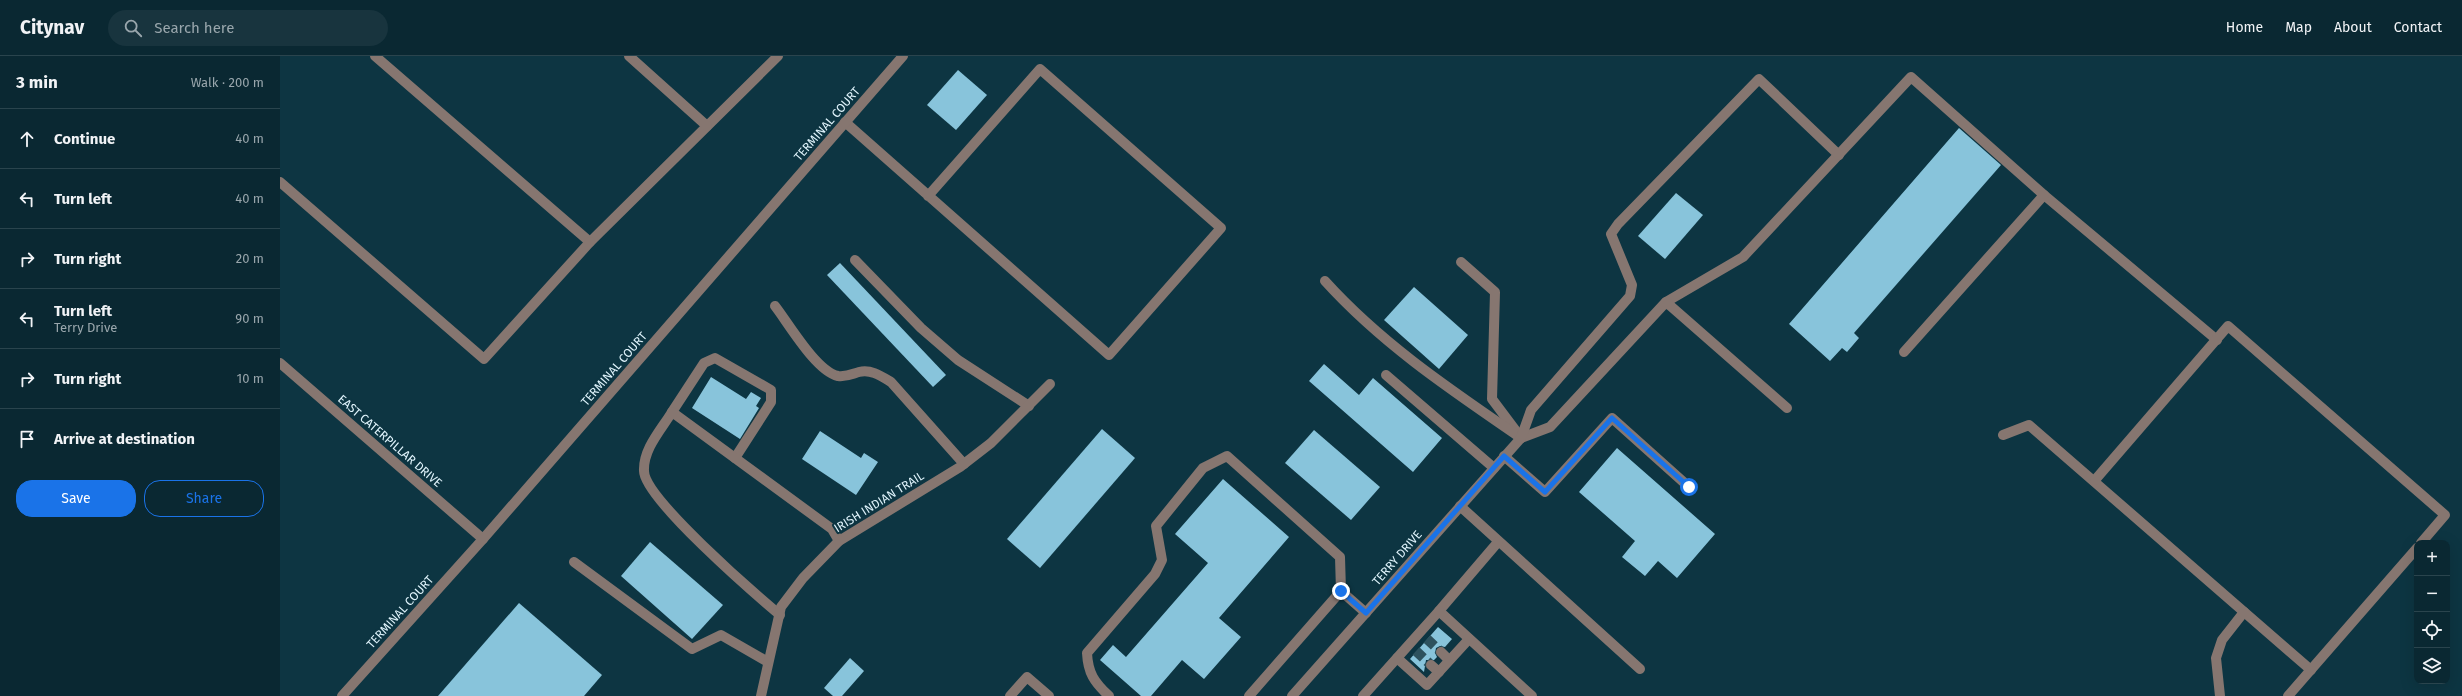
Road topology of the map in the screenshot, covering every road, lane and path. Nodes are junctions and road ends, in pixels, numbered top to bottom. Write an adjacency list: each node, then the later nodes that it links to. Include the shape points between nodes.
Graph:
1 (375, 56): 11 (street)
2 (629, 56): 6 (street)
3 (778, 56): 6 (street)
4 (903, 56): 5 (street, TERMINAL COURT)
5 (845, 122): 10 (street); 34 (street, TERMINAL COURT)
6 (707, 126): 11 (street)
7 (1839, 155): 9 (street, via 1911,78); 15 (street, via 1743,257); 26 (street, via 1759,79 1611,234 1632,284 1630,296 1531,410)
8 (280, 182): 11 (street, via 484,359)
9 (2044, 195): 17 (street); 18 (street)
10 (928, 196): 10 (street, via 1109,355 1221,228 1040,69)
11 (590, 242)
12 (855, 260): 22 (street, via 921,328 958,360)
13 (1461, 262): 26 (street, via 1495,292 1492,399)
14 (1326, 281): 26 (street, via 1388,342 1431,376)
15 (1666, 302): 23 (street); 26 (street, via 1550,427)
16 (775, 306): 29 (street, via 822,367 840,376 860,372 876,373 891,382)
17 (2217, 340): 31 (street); 35 (street, via 2228,326 2445,515)
18 (1904, 352)
19 (280, 363): 34 (street, EAST CATERPILLAR DRIVE)
20 (1386, 374): 30 (street)
21 (1050, 384): 22 (street, IRISH INDIAN TRAIL)
22 (1030, 406): 29 (street, IRISH INDIAN TRAIL, via 991,444)
23 (1787, 408)
24 (672, 412): 28 (street); 28 (street, via 704,363 715,358 771,390 771,402); 44 (street, via 645,455 644,473 662,504)
25 (2003, 435): 31 (street, via 2029,425)
26 (1521, 438): 27 (street, TERRY DRIVE)
27 (1504, 456): 30 (street, TERRY DRIVE); 32 (street, via 1545,492 1612,418)
28 (735, 458): 36 (street, via 832,529)
29 (964, 464): 36 (street, IRISH INDIAN TRAIL)
30 (1494, 468): 33 (street, TERRY DRIVE)
31 (2095, 480): 42 (street)
32 (1689, 487)
33 (1460, 506): 37 (street); 43 (street, TERRY DRIVE)
34 (483, 539): 52 (street, TERMINAL COURT)
35 (2424, 540)
36 (839, 541): 44 (street, IRISH INDIAN TRAIL, via 802,578 781,607)
37 (1498, 542): 41 (street); 50 (street)
38 (2414, 551): 51 (street)
39 (574, 562): 49 (street, via 692,649 721,635)
40 (1341, 591): 43 (street); 56 (street, via 1340,557 1227,456 1203,468 1156,526 1162,560 1155,574 1086,653 1088,669); 57 (street)
41 (1439, 612): 45 (street); 47 (street, via 1424,636 1413,648)
42 (2244, 612): 51 (street); 61 (street, via 2222,640 2216,658)
43 (1366, 613): 58 (street, TERRY DRIVE)
44 (780, 615): 49 (street, IRISH INDIAN TRAIL)
45 (1469, 639): 48 (street); 60 (street)
46 (1441, 652): 48 (street)
47 (1397, 658): 48 (street, via 1426,685 1435,668); 59 (street)
48 (1449, 660)
49 (768, 662): 53 (street, IRISH INDIAN TRAIL)
50 (1640, 669)
51 (2311, 670): 62 (street)
52 (342, 696)
53 (761, 696)
54 (1010, 696): 55 (street, via 1027,677)
55 (1049, 696)
56 (1109, 696)
57 (1248, 696)
58 (1292, 696)
59 (1363, 696)
60 (1532, 696)
61 (2220, 696)
62 (2288, 696)

